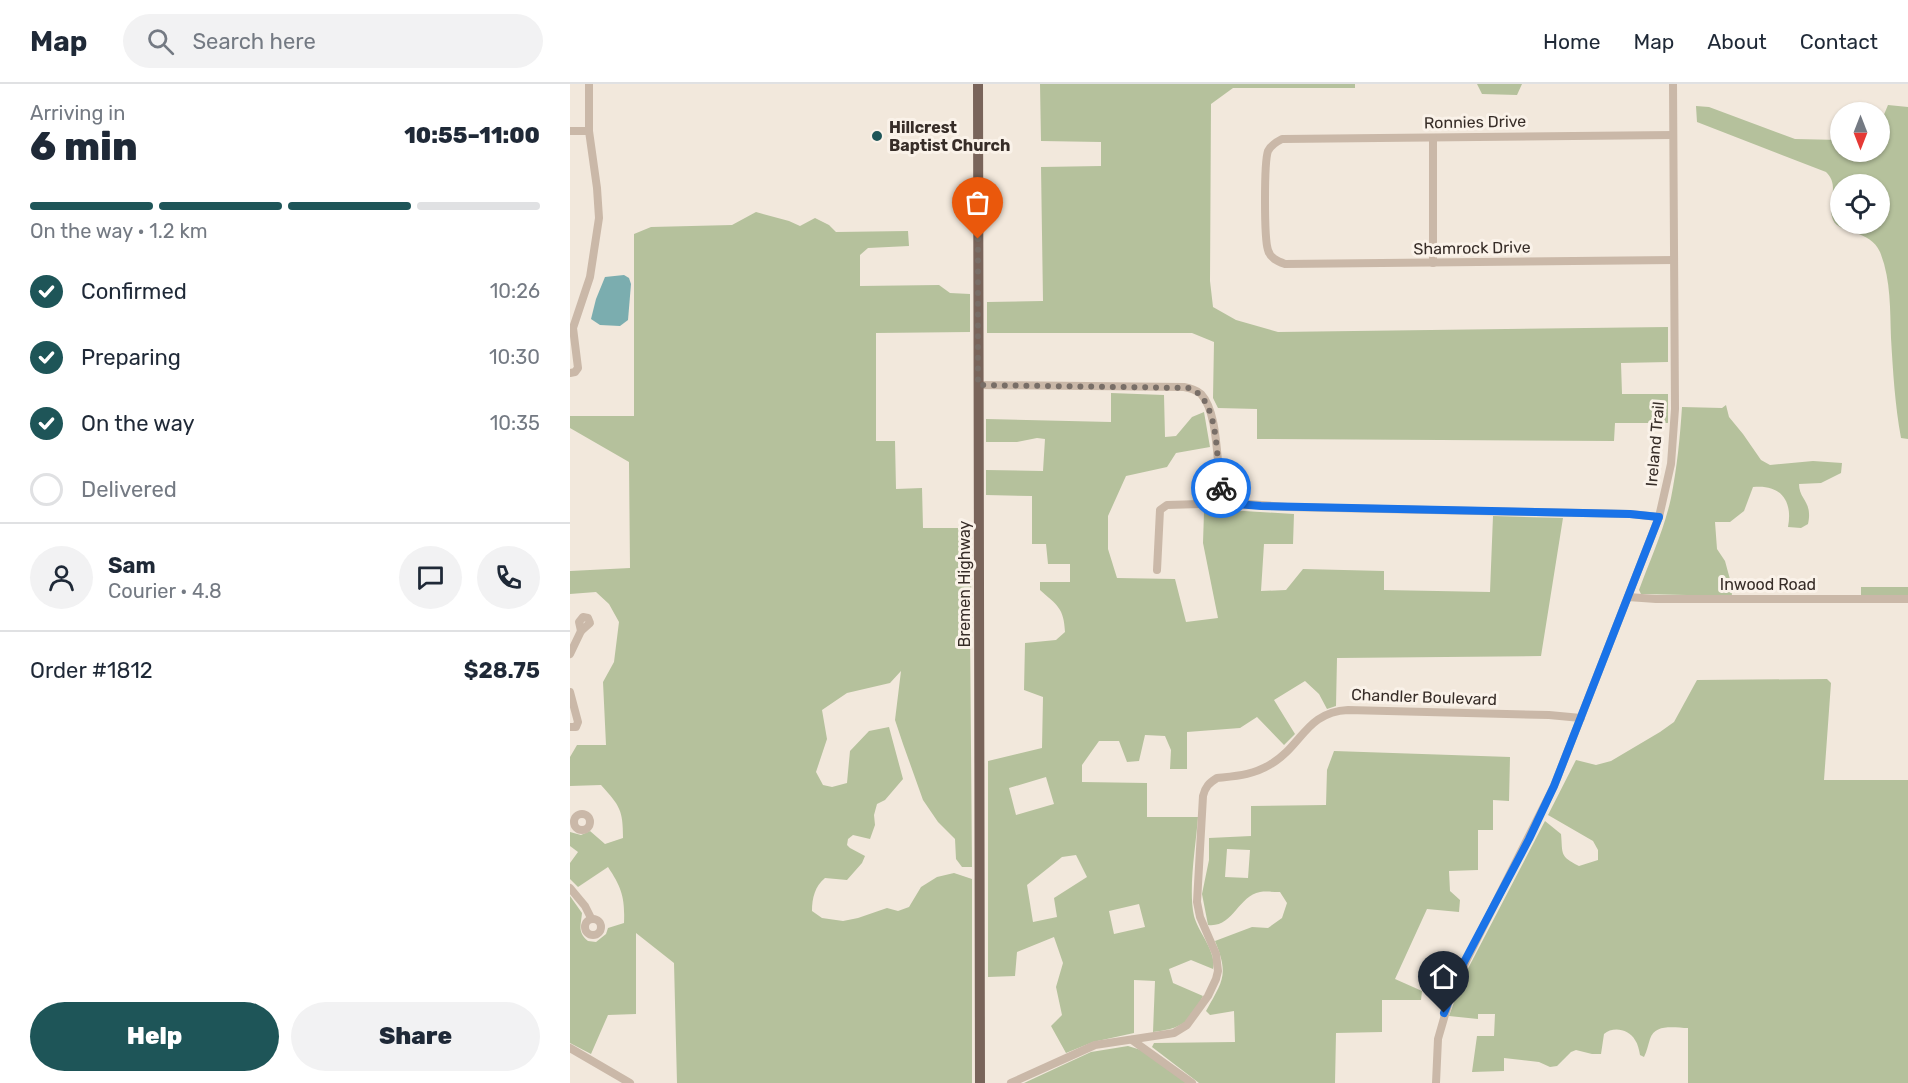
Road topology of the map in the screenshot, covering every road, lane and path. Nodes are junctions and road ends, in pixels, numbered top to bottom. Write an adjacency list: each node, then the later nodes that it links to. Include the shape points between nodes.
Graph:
1 (589, 84): 5 (street)
2 (978, 84): 12 (main road, Bremen Highway)
3 (1673, 84): 6 (street, Ireland Trail)
4 (570, 131): 5 (street)
5 (589, 131): 11 (street, via 598,218 595,258 573,328)
6 (1673, 135): 7 (street, Ronnies Drive); 9 (street, Ireland Trail)
7 (1433, 138): 8 (street, Ronnies Drive, via 1277,141 1268,152 1266,168 1266,240); 10 (street)
8 (1271, 257): 10 (street, Shamrock Drive, via 1292,264)
9 (1674, 260): 10 (street, Shamrock Drive); 14 (street, Ireland Trail, via 1674,430 1670,473)
10 (1433, 263)
11 (576, 374)
12 (978, 385): 13 (street, via 1184,387 1197,391 1210,412); 28 (main road, Bremen Highway)
13 (1224, 503): 14 (street); 15 (street, via 1162,507)
14 (1659, 517): 16 (street, Ireland Trail)
15 (1157, 570)
16 (1628, 597): 17 (street, Inwood Road); 21 (street, Ireland Trail)
17 (1908, 599)
18 (581, 631): 19 (street)
19 (570, 654)
20 (570, 692): 22 (street, via 578,722)
21 (1581, 718): 25 (street, Chandler Boulevard, via 1335,711 1313,721 1270,765 1212,781 1203,796 1197,902 1218,961 1216,979 1193,1019 1181,1030); 31 (street, Ireland Trail, via 1549,797 1453,987 1438,1039)
22 (570, 728)
23 (570, 888): 24 (street)
24 (591, 918)
25 (1132, 1039): 29 (street, Chandler Boulevard, via 1084,1049); 30 (street)
26 (570, 1048): 27 (street)
27 (630, 1083)
28 (980, 1083)
29 (1011, 1083)
30 (1192, 1083)
31 (1436, 1083)

